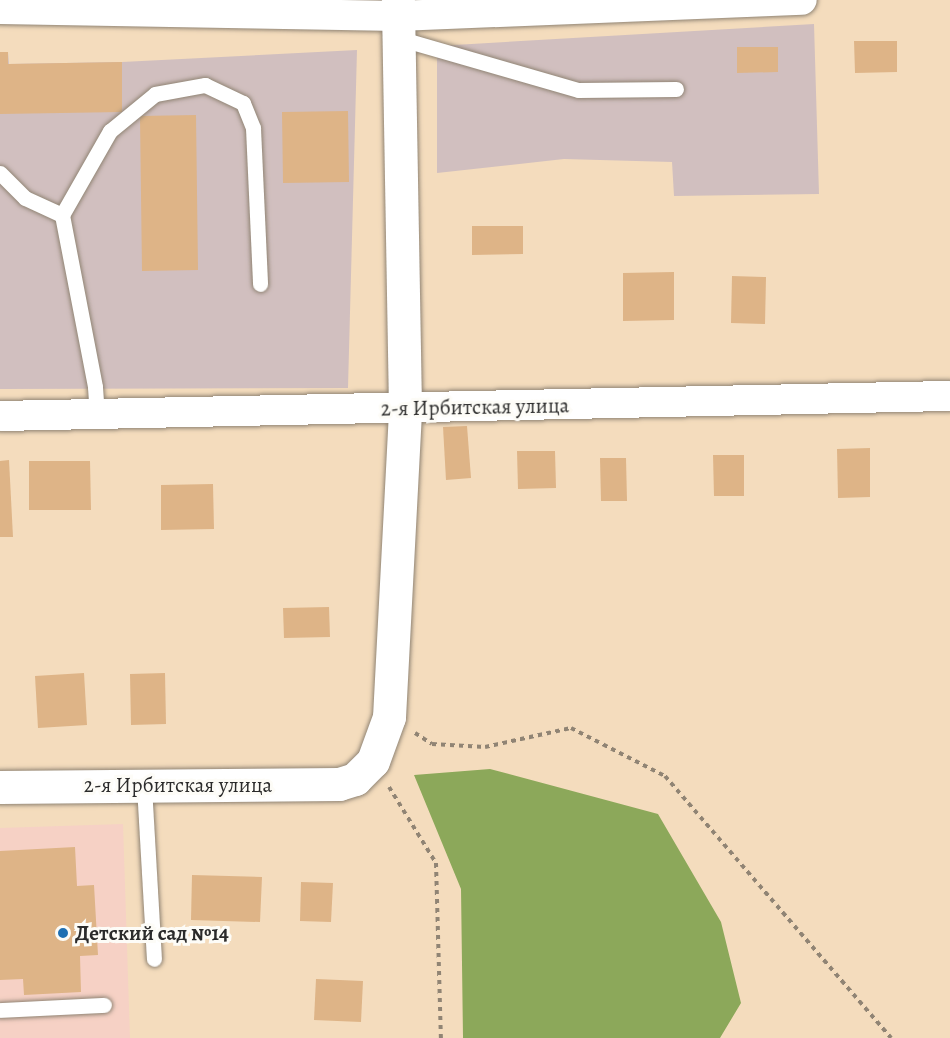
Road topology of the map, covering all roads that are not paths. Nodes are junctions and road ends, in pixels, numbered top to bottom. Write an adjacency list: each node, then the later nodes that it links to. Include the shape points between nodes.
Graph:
1 (802, 0): 3 (street)
2 (0, 9): 3 (street)
3 (398, 18): 4 (lane, via 578,90); 9 (street)
4 (676, 89)
5 (0, 172): 6 (lane, via 25,198)
6 (62, 215): 7 (lane, via 110,131 155,94 205,85 243,103 253,128); 10 (lane)
7 (260, 284)
8 (950, 396): 9 (street, 2-я Ирбитская улица)
9 (405, 408): 10 (street, 2-я Ирбитская улица); 12 (street, 2-я Ирбитская улица, via 388,717 364,770 339,784)
10 (97, 415): 11 (street, 2-я Ирбитская улица)
11 (0, 416)
12 (144, 786): 13 (street, 2-я Ирбитская улица); 14 (lane)
13 (0, 787)
14 (154, 959)
15 (104, 1005): 16 (lane)
16 (0, 1010)

